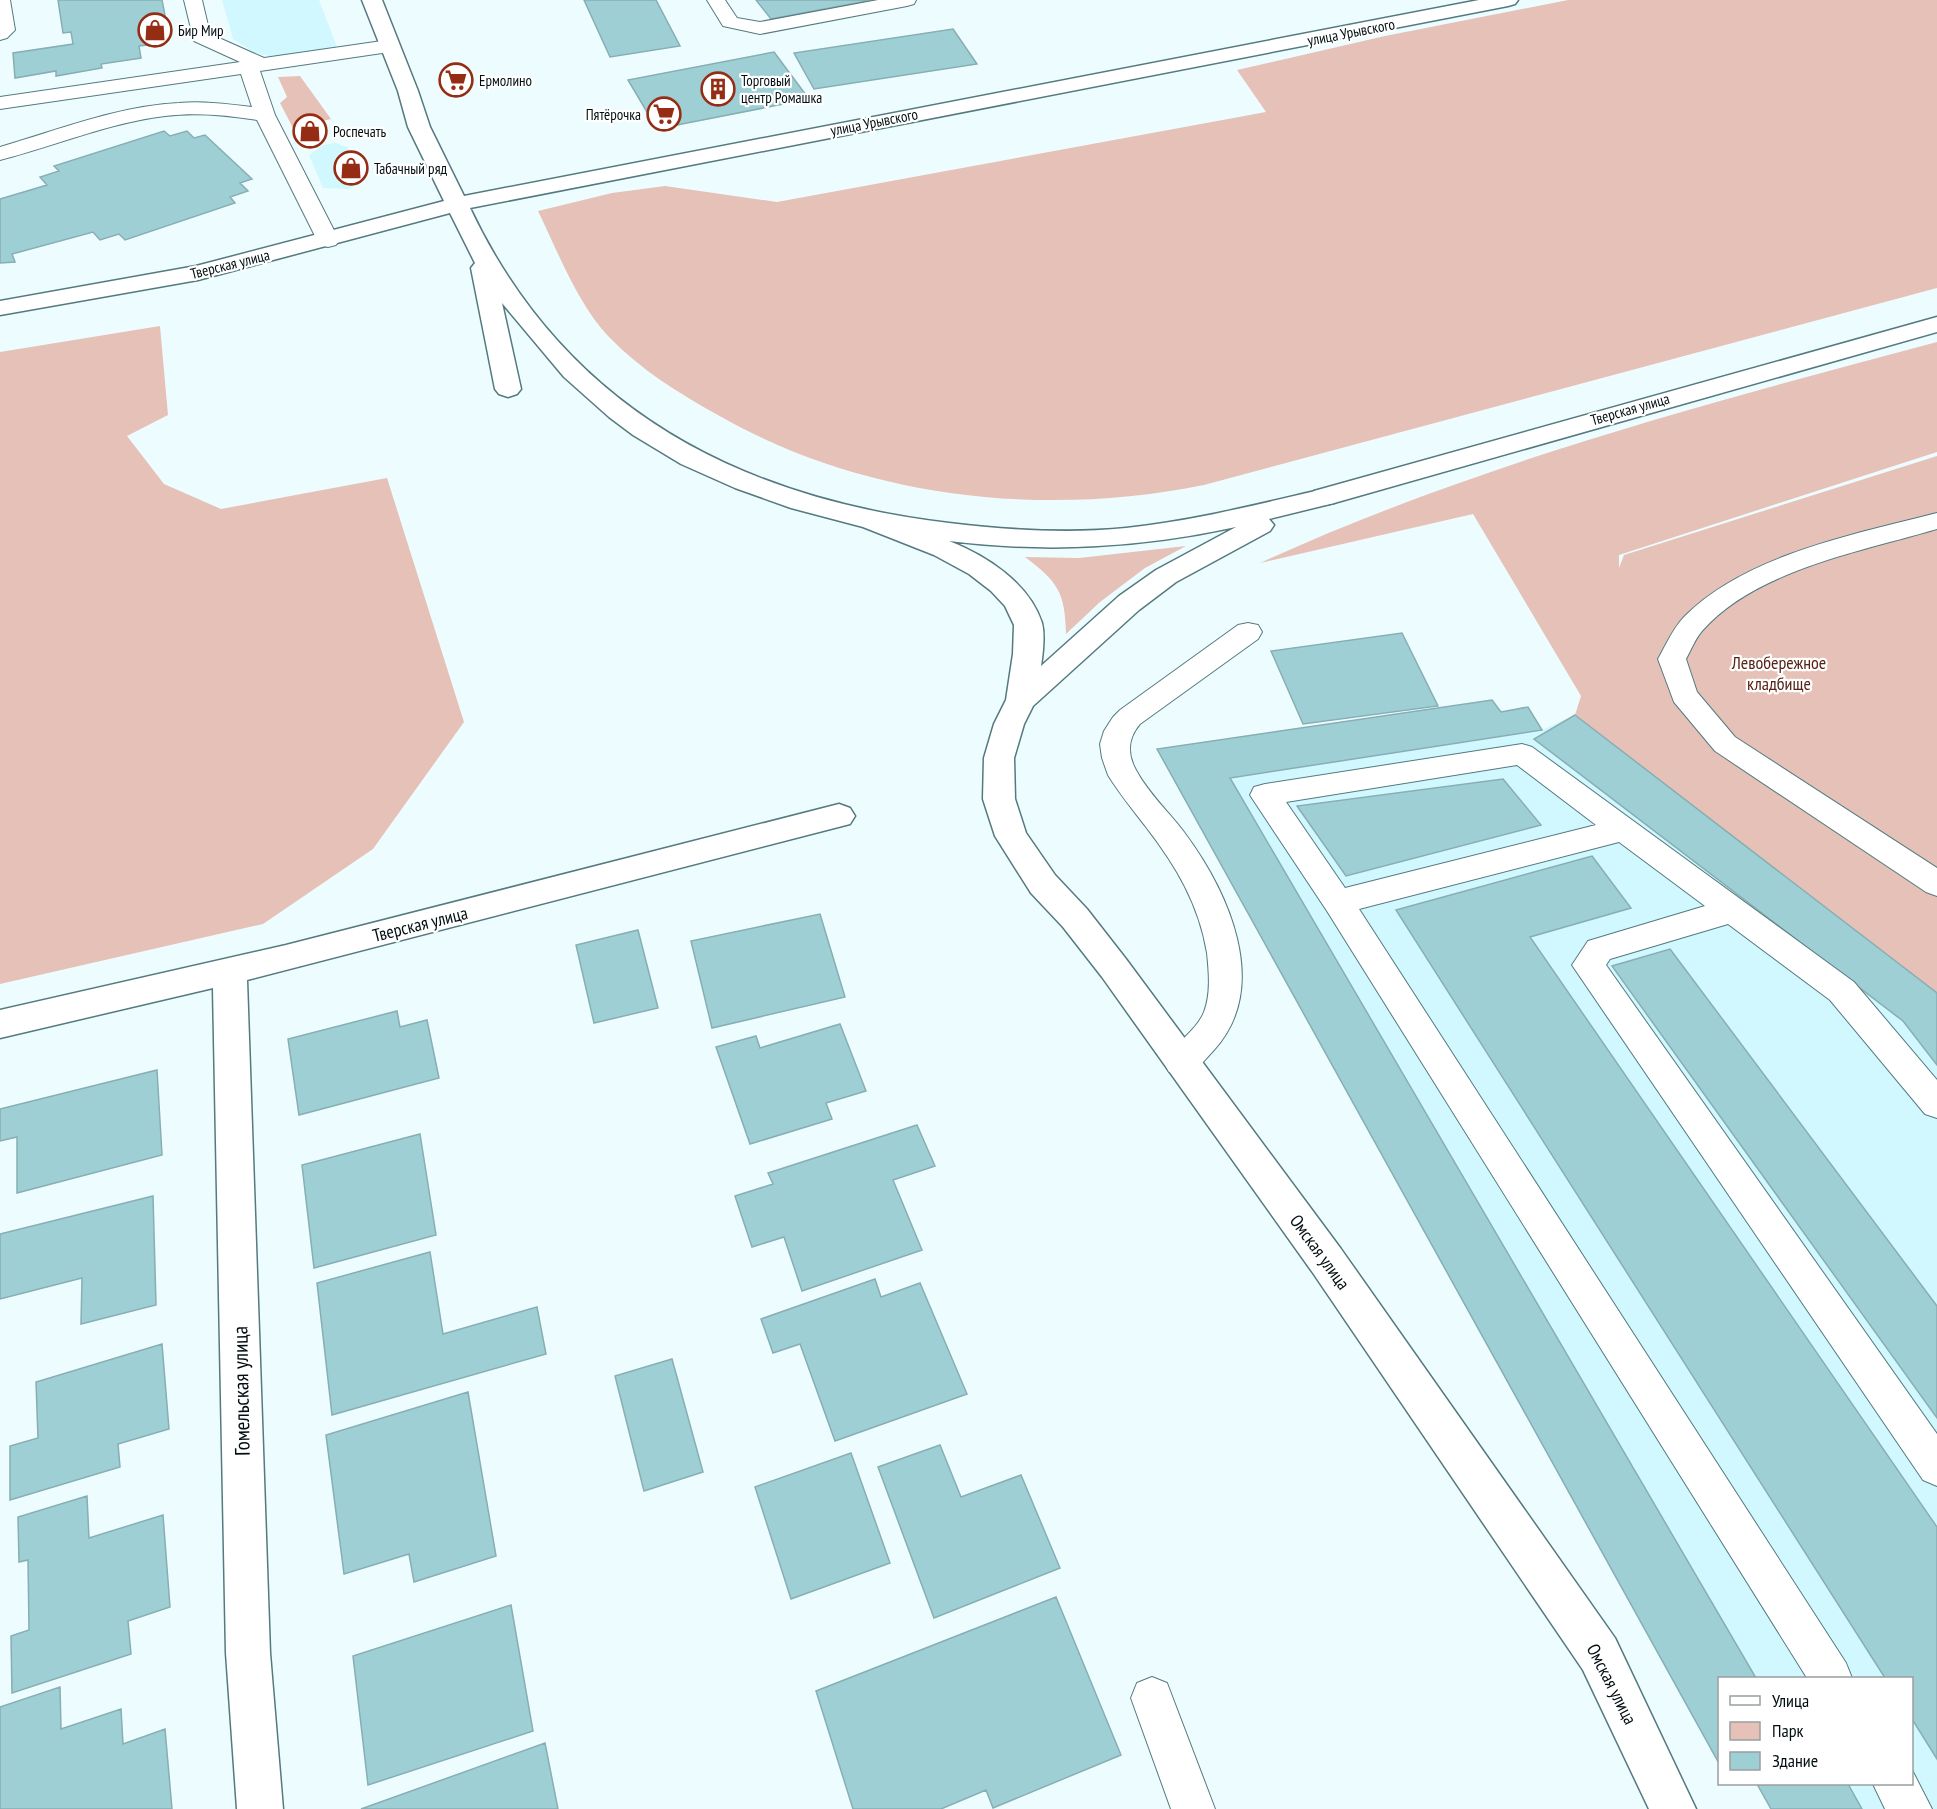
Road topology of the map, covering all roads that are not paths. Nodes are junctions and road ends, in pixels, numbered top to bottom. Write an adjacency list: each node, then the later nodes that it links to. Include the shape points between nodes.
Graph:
1 (2, 0): 7 (lane, via 5,30)
2 (193, 0): 8 (lane)
3 (372, 0): 9 (street)
4 (716, 0): 5 (lane, via 730,22 760,28)
5 (907, 0)
6 (1509, 0): 15 (street, улица Урывского)
7 (0, 34)
8 (201, 37): 10 (lane); 11 (lane, via 168,63)
9 (389, 46): 10 (lane); 15 (street, via 418,125)
10 (256, 66): 11 (lane); 13 (lane)
11 (126, 83): 12 (lane)
12 (0, 103)
13 (266, 115): 14 (lane, via 230,110 165,110); 16 (lane)
14 (0, 154)
15 (457, 204): 16 (street, Тверская улица); 17 (street)
16 (328, 240): 18 (street, Тверская улица, via 198,273)
17 (481, 254): 20 (street); 22 (street, via 575,375 640,428 742,480 789,498)
18 (0, 308)
19 (1937, 324): 21 (street, Тверская улица)
20 (508, 389)
21 (1324, 497): 22 (street, via 1205,525 1096,539 967,534); 25 (street, via 1270,520 1166,576 1103,625)
22 (869, 519): 25 (street, via 944,549 979,568 1018,602 1028,625)
23 (1937, 521): 28 (lane, via 1782,568 1733,591 1693,624 1672,658 1684,695 1725,744)
24 (1248, 632): 33 (lane, via 1130,717 1114,741 1123,775 1198,875 1219,929 1226,985 1220,1013)
25 (1021, 700): 33 (street, Омская улица, via 999,758 999,799 1011,836)
26 (839, 816): 31 (street, Тверская улица)
27 (1623, 829): 29 (lane); 29 (lane, via 1522,754 1265,795); 30 (lane)
28 (1937, 884)
29 (1338, 902): 36 (lane)
30 (1733, 910): 34 (lane, via 1842,991); 35 (lane, via 1599,950 1588,965)
31 (230, 972): 32 (street, Тверская улица); 39 (street, Гомельская улица, via 248,1653)
32 (0, 1024)
33 (1181, 1062): 41 (street, Омская улица, via 1327,1261 1599,1653)
34 (1937, 1104)
35 (1937, 1467)
36 (1831, 1677)
37 (1152, 1698): 40 (lane)
38 (1896, 1785): 42 (lane)
39 (260, 1809)
40 (1193, 1809)
41 (1673, 1809)
42 (1910, 1809)

